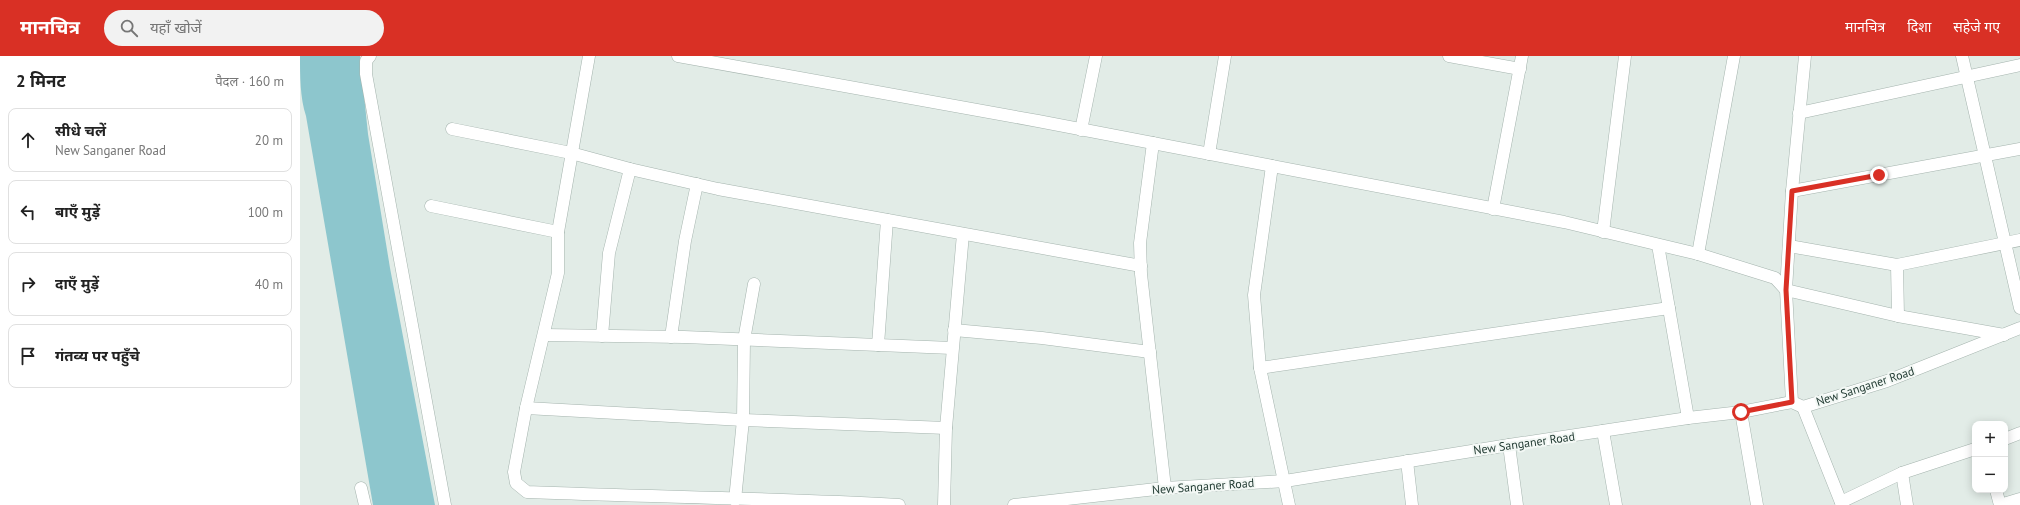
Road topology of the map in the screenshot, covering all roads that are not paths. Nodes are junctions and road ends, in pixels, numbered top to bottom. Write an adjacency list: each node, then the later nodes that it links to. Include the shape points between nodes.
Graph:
1 (370, 56): 79 (street, via 366,61 366,74)
2 (589, 56): 21 (street)
3 (678, 56): 12 (street)
4 (1096, 56): 18 (street)
5 (1224, 56): 22 (street)
6 (1449, 56): 14 (street)
7 (1522, 56): 14 (street)
8 (1625, 56): 32 (street)
9 (1734, 56): 38 (street)
10 (1805, 56): 16 (street)
11 (1962, 56): 15 (street)
12 (714, 59): 18 (street)
13 (2020, 65): 15 (street)
14 (1520, 70): 29 (street)
15 (1966, 76): 16 (street); 23 (street)
16 (1799, 113): 27 (street)
17 (452, 129): 21 (street)
18 (1081, 130): 19 (street)
19 (1153, 143): 22 (street); 40 (street, via 1140,243)
20 (2020, 149): 23 (street)
21 (571, 153): 25 (street); 31 (street)
22 (1209, 154): 24 (street)
23 (1984, 156): 27 (street); 35 (street)
24 (1272, 166): 29 (street); 56 (street, via 1254,295)
25 (630, 170): 26 (street); 50 (street, via 609,253)
26 (697, 184): 30 (street); 51 (street, via 684,241)
27 (1792, 191): 37 (street)
28 (431, 206): 31 (street)
29 (1493, 209): 32 (street)
30 (887, 220): 33 (street); 53 (street)
31 (558, 232): 49 (street, via 558,273)
32 (1603, 232): 36 (street)
33 (963, 234): 40 (street); 47 (street)
34 (2020, 240): 35 (street)
35 (2004, 244): 39 (street); 44 (street)
36 (1658, 245): 38 (street); 43 (street)
37 (1789, 246): 39 (street); 42 (street)
38 (1698, 254): 42 (street, via 1775,278)
39 (1897, 265): 45 (street)
40 (1141, 266): 55 (street)
41 (754, 284): 52 (street)
42 (1786, 290): 45 (street); 57 (street)
43 (1669, 308): 56 (street); 60 (street)
44 (2020, 308)
45 (1898, 316): 48 (street)
46 (2020, 328): 48 (street, New Sanganer Road)
47 (954, 330): 54 (street); 55 (street)
48 (2004, 334): 57 (street, New Sanganer Road, via 1887,381)
49 (544, 335): 50 (street); 58 (street)
50 (602, 336): 51 (street)
51 (671, 337): 52 (street)
52 (744, 340): 53 (street); 61 (street)
53 (878, 345): 54 (street)
54 (952, 348): 62 (street)
55 (1150, 352): 72 (street)
56 (1260, 368): 70 (street)
57 (1798, 405): 59 (street, New Sanganer Road); 77 (street)
58 (526, 408): 61 (street); 75 (street, via 514,472 516,483 527,492)
59 (1741, 412): 60 (street, New Sanganer Road); 87 (street)
60 (1688, 418): 63 (street, New Sanganer Road)
61 (743, 420): 62 (street); 75 (street)
62 (946, 428): 81 (street)
63 (1603, 431): 66 (street, New Sanganer Road); 86 (street)
64 (2020, 434): 65 (street)
65 (2008, 438)
66 (1509, 445): 68 (street, New Sanganer Road); 85 (street)
67 (1972, 450): 69 (street)
68 (1407, 460): 70 (street, New Sanganer Road); 84 (street)
69 (1902, 474): 77 (street); 88 (street)
70 (1285, 481): 72 (street, New Sanganer Road); 83 (street)
71 (361, 488): 78 (street)
72 (1165, 488): 82 (street, New Sanganer Road)
73 (1997, 493): 74 (street, via 2000,505)
74 (2020, 499)
75 (735, 500): 76 (street)
76 (798, 502): 80 (street)
77 (1841, 504)
78 (365, 505)
79 (445, 505)
80 (899, 505)
81 (944, 505)
82 (1014, 505)
83 (1289, 505)
84 (1412, 505)
85 (1517, 505)
86 (1616, 505)
87 (1757, 505)
88 (1907, 505)

